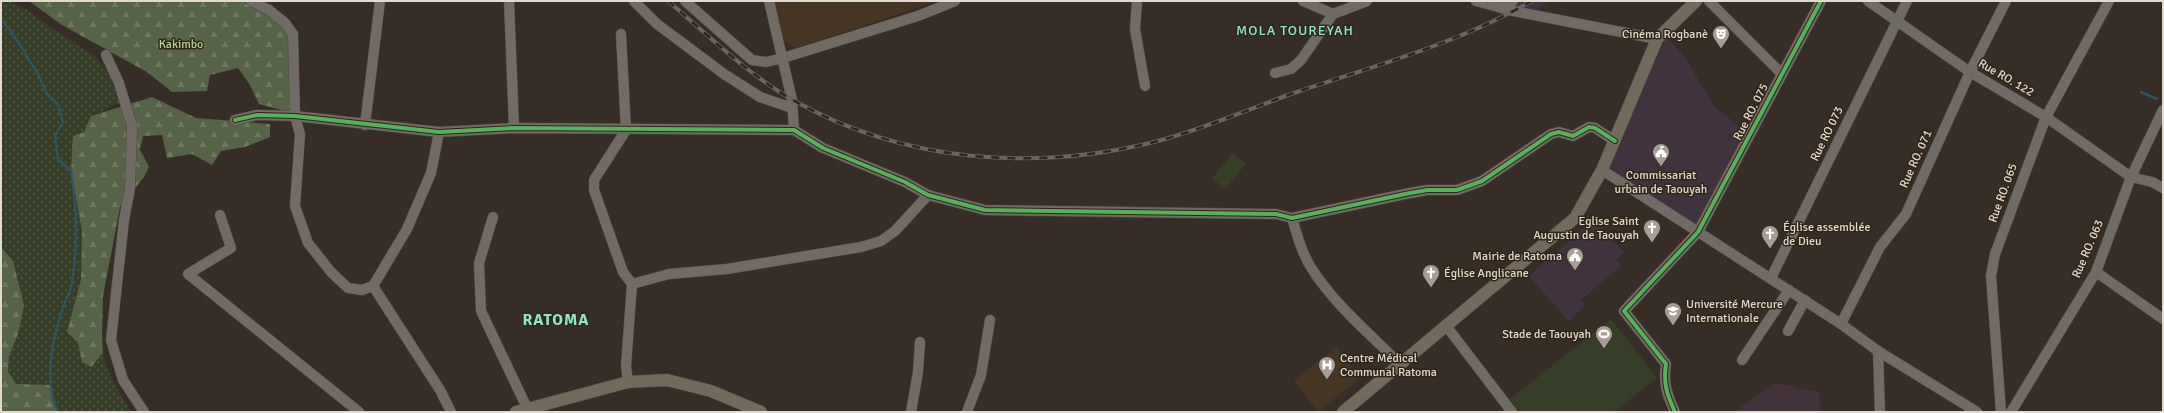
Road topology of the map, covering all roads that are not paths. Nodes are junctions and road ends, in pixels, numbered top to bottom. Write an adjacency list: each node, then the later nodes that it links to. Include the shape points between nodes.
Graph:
1 (250, 1): 33 (street, via 269,10 294,34)
2 (380, 1): 36 (street)
3 (509, 1): 37 (street)
4 (634, 1): 31 (street, via 657,24 724,74 760,97)
5 (684, 1): 26 (street, via 752,60 766,62)
6 (770, 1): 26 (street)
7 (955, 1): 26 (street, via 918,16)
8 (1138, 1): 30 (street, via 1135,29)
9 (1302, 1): 21 (street)
10 (1367, 1): 21 (street)
11 (1476, 1): 20 (street)
12 (1513, 1): 20 (street)
13 (1696, 1): 24 (main road)
14 (1709, 1): 29 (street)
15 (1821, 1): 29 (street, Rue RO. 075)
16 (1868, 1): 22 (street, Rue RO. 122)
17 (1907, 1): 22 (street, Rue RO 073)
18 (2006, 1): 28 (street, Rue RO. 071)
19 (2109, 1): 34 (street, Rue RO. 065)
20 (1501, 8): 24 (street)
21 (1333, 14): 27 (street, via 1301,60 1291,69)
22 (1896, 22): 28 (street, Rue RO. 122); 51 (street, Rue RO 073)
23 (621, 34): 38 (street)
24 (1657, 39): 41 (main road)
25 (106, 55): 68 (street, via 119,82 132,126 130,188 111,340 123,380)
26 (783, 58): 31 (street)
27 (1275, 72)
28 (1970, 72): 34 (street, Rue RO. 122); 58 (street, Rue RO. 071, via 1906,214 1880,247)
29 (1782, 74): 49 (street, Rue RO. 075)
30 (1145, 86)
31 (792, 108): 39 (street)
32 (2163, 110): 43 (street, Rue RO. 063)
33 (295, 116): 35 (street, via 257,115); 36 (street); 53 (street, via 300,134 295,206 308,243 331,272 348,288 362,290)
34 (2046, 117): 43 (street, Rue RO. 122); 78 (street, Rue RO. 065, via 1995,254 1991,276)
35 (235, 120)
36 (365, 125): 40 (street)
37 (514, 128): 38 (street); 40 (street)
38 (626, 130): 39 (street); 52 (street, via 594,180 594,190 623,272)
39 (794, 130): 45 (street, via 822,148 905,182)
40 (439, 132): 53 (street, via 431,173 407,229)
41 (1614, 141): 42 (main road); 48 (street, via 1595,128 1589,128 1573,136 1559,132 1552,134 1482,181 1457,190 1427,190)
42 (1602, 170): 49 (street); 59 (main road, via 1574,218)
43 (2131, 177): 44 (street, via 2152,182); 50 (street, Rue RO. 063)
44 (2163, 188)
45 (928, 195): 48 (street, via 985,210 1269,214); 52 (street, via 895,231 881,241 861,247 728,269 669,274)
46 (220, 215): 69 (street, via 231,248 188,274)
47 (493, 216): 66 (street, via 479,263 482,310)
48 (1292, 218): 64 (street, via 1300,245 1312,269 1346,312)
49 (1698, 232): 51 (street); 75 (street, Rue RO. 075, via 1624,311 1666,364 1663,379 1667,396)
50 (2096, 272): 56 (street); 79 (street, Rue RO. 063)
51 (1771, 278): 54 (street)
52 (632, 284): 65 (street, via 626,366)
53 (372, 286): 70 (street, via 440,390)
54 (1789, 290): 55 (street); 63 (street)
55 (1805, 300): 58 (street); 60 (street)
56 (2163, 319)
57 (990, 320): 73 (street, via 981,375)
58 (1841, 324): 62 (street)
59 (1447, 327): 64 (main road); 67 (street)
60 (1788, 331)
61 (920, 342): 72 (street)
62 (1878, 351): 76 (street); 77 (street)
63 (1742, 360)
64 (1400, 364): 74 (main road)
65 (628, 382): 66 (main road); 71 (main road, via 667,380 711,391)
66 (522, 410)
67 (1508, 410)
68 (144, 412)
69 (359, 412)
70 (451, 412)
71 (761, 412)
72 (911, 412)
73 (967, 412)
74 (1344, 412)
75 (1675, 412)
76 (1880, 412)
77 (1977, 412)
78 (2000, 412)
79 (2011, 412)

